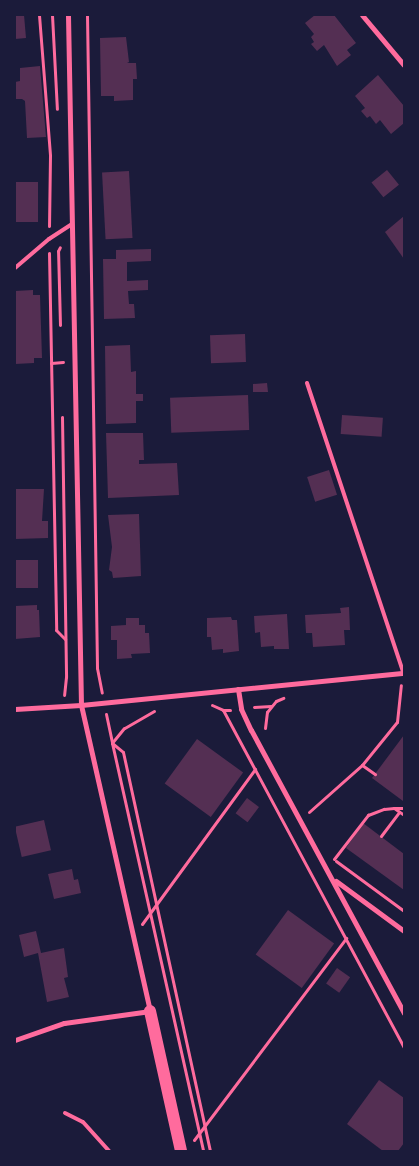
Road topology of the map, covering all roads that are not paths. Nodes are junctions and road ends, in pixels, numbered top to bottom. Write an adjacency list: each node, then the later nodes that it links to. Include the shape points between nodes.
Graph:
1 (68, 15): 4 (street)
2 (362, 15): 3 (street)
3 (404, 65)
4 (72, 224): 5 (lane); 9 (street)
5 (15, 268)
6 (308, 383): 7 (lane)
7 (403, 673): 8 (street)
8 (238, 689): 9 (street); 11 (street, via 251,730)
9 (81, 705): 10 (street); 13 (street)
10 (15, 709)
11 (334, 880): 12 (street); 14 (street)
12 (404, 931)
13 (150, 1011): 15 (street, via 64,1023); 17 (main road)
14 (404, 1013)
15 (15, 1040)
16 (65, 1113): 18 (lane, via 83,1122)
17 (186, 1148)
18 (109, 1151)

